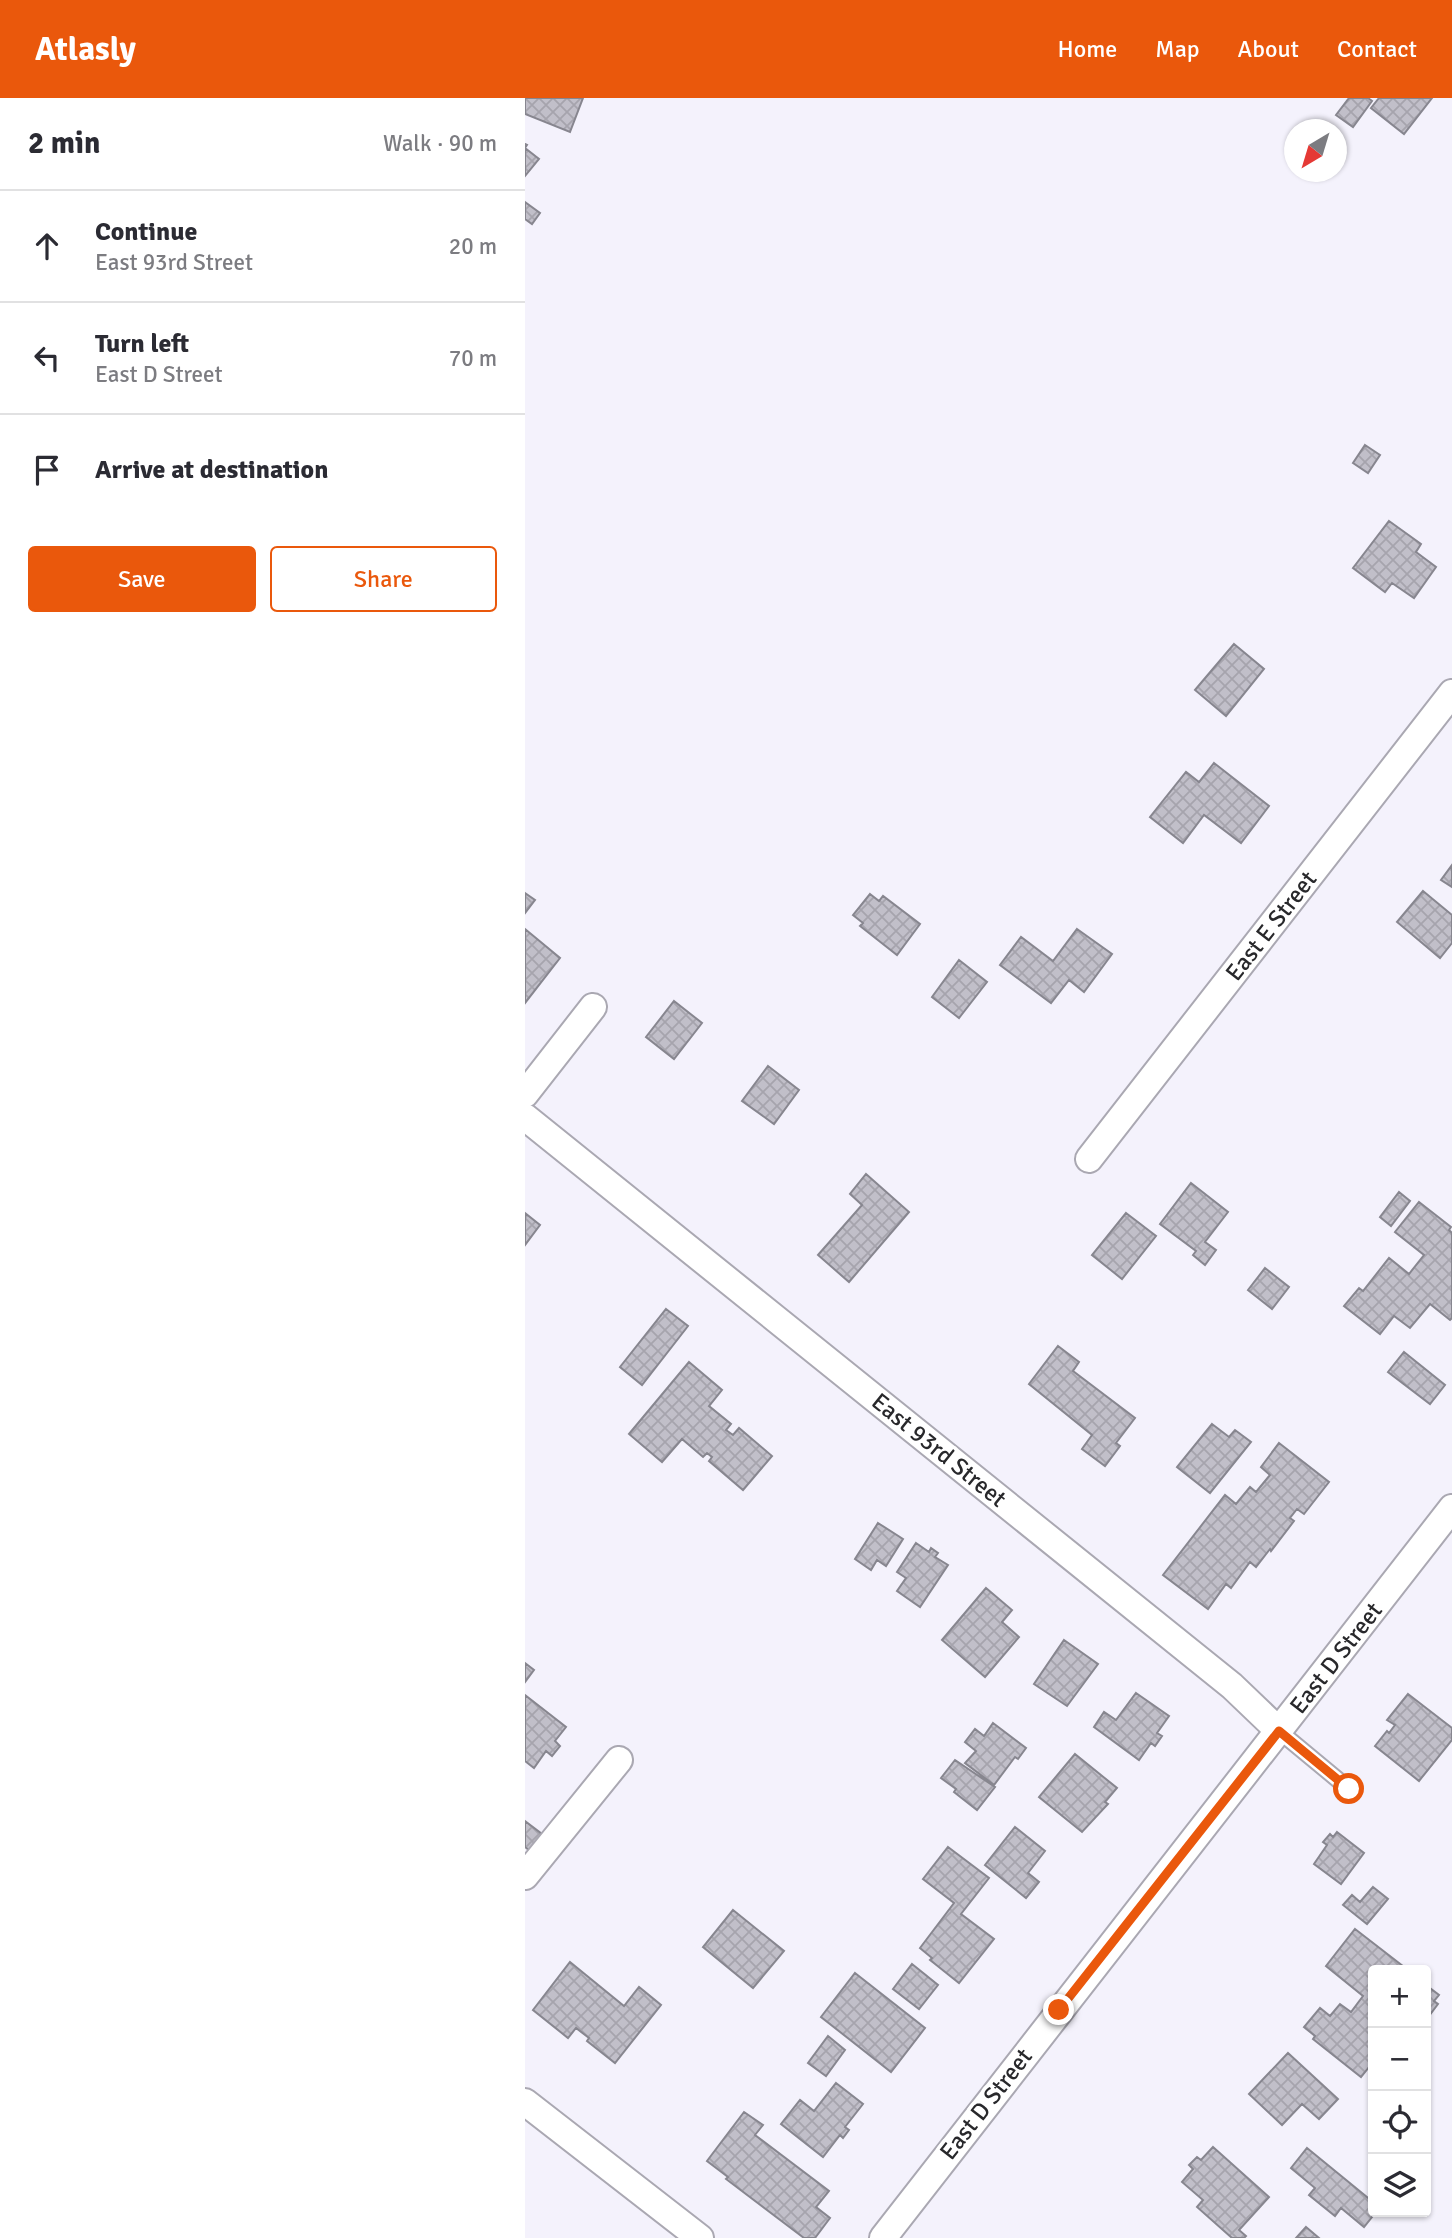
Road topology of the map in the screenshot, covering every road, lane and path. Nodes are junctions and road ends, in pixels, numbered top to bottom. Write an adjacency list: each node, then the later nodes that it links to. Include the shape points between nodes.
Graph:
1 (1452, 693): 5 (street, East E Street)
2 (593, 1007): 3 (street)
3 (525, 1094)
4 (525, 1117): 7 (street, East 93rd Street, via 1232,1686)
5 (1089, 1159)
6 (1452, 1508): 7 (street, East D Street)
7 (1279, 1731): 9 (lane, East 93rd Street); 13 (street, East D Street)
8 (619, 1760): 10 (street)
9 (1349, 1789)
10 (525, 1876)
11 (525, 2102): 12 (street)
12 (700, 2238)
13 (883, 2238)

